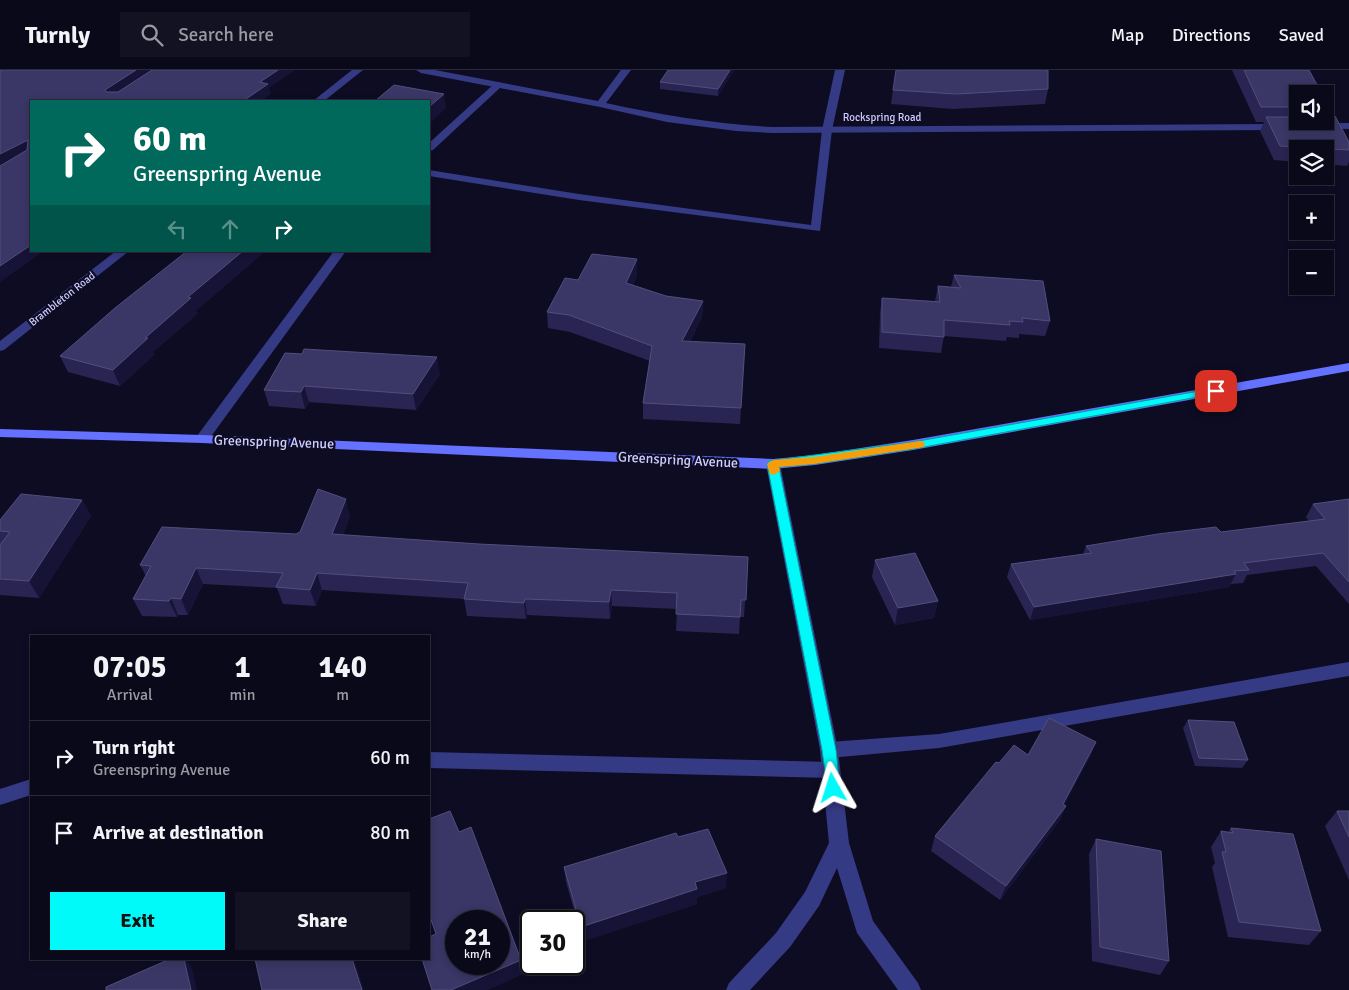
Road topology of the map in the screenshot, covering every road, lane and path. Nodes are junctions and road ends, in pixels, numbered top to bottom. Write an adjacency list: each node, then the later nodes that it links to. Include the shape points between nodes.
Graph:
1 (358, 70): 6 (street)
2 (421, 70): 5 (street, Rockspring Road)
3 (626, 70): 7 (street)
4 (840, 70): 11 (street)
5 (498, 84): 7 (street, Rockspring Road); 12 (street)
6 (319, 100)
7 (600, 104): 11 (street, Rockspring Road, via 701,124 772,130)
8 (1289, 126): 11 (street, Rockspring Road)
9 (1334, 126): 10 (street)
10 (1349, 126)
11 (827, 130): 13 (street, via 816,229)
12 (430, 147)
13 (430, 173)
14 (122, 252): 16 (street, Brambleton Road)
15 (339, 252): 19 (street)
16 (0, 346)
17 (1349, 367): 20 (main road, Greenspring Avenue, via 913,445)
18 (0, 433): 19 (main road, Greenspring Avenue)
19 (202, 439): 20 (main road, Greenspring Avenue)
20 (773, 464): 22 (street)
21 (1349, 669): 22 (street, via 939,741)
22 (829, 750): 24 (street)
23 (430, 760): 24 (street)
24 (831, 770): 27 (street)
25 (30, 787): 26 (street)
26 (0, 797)
27 (840, 843): 28 (street, via 812,899 783,940); 29 (street, via 864,926)
28 (736, 990)
29 (910, 990)

